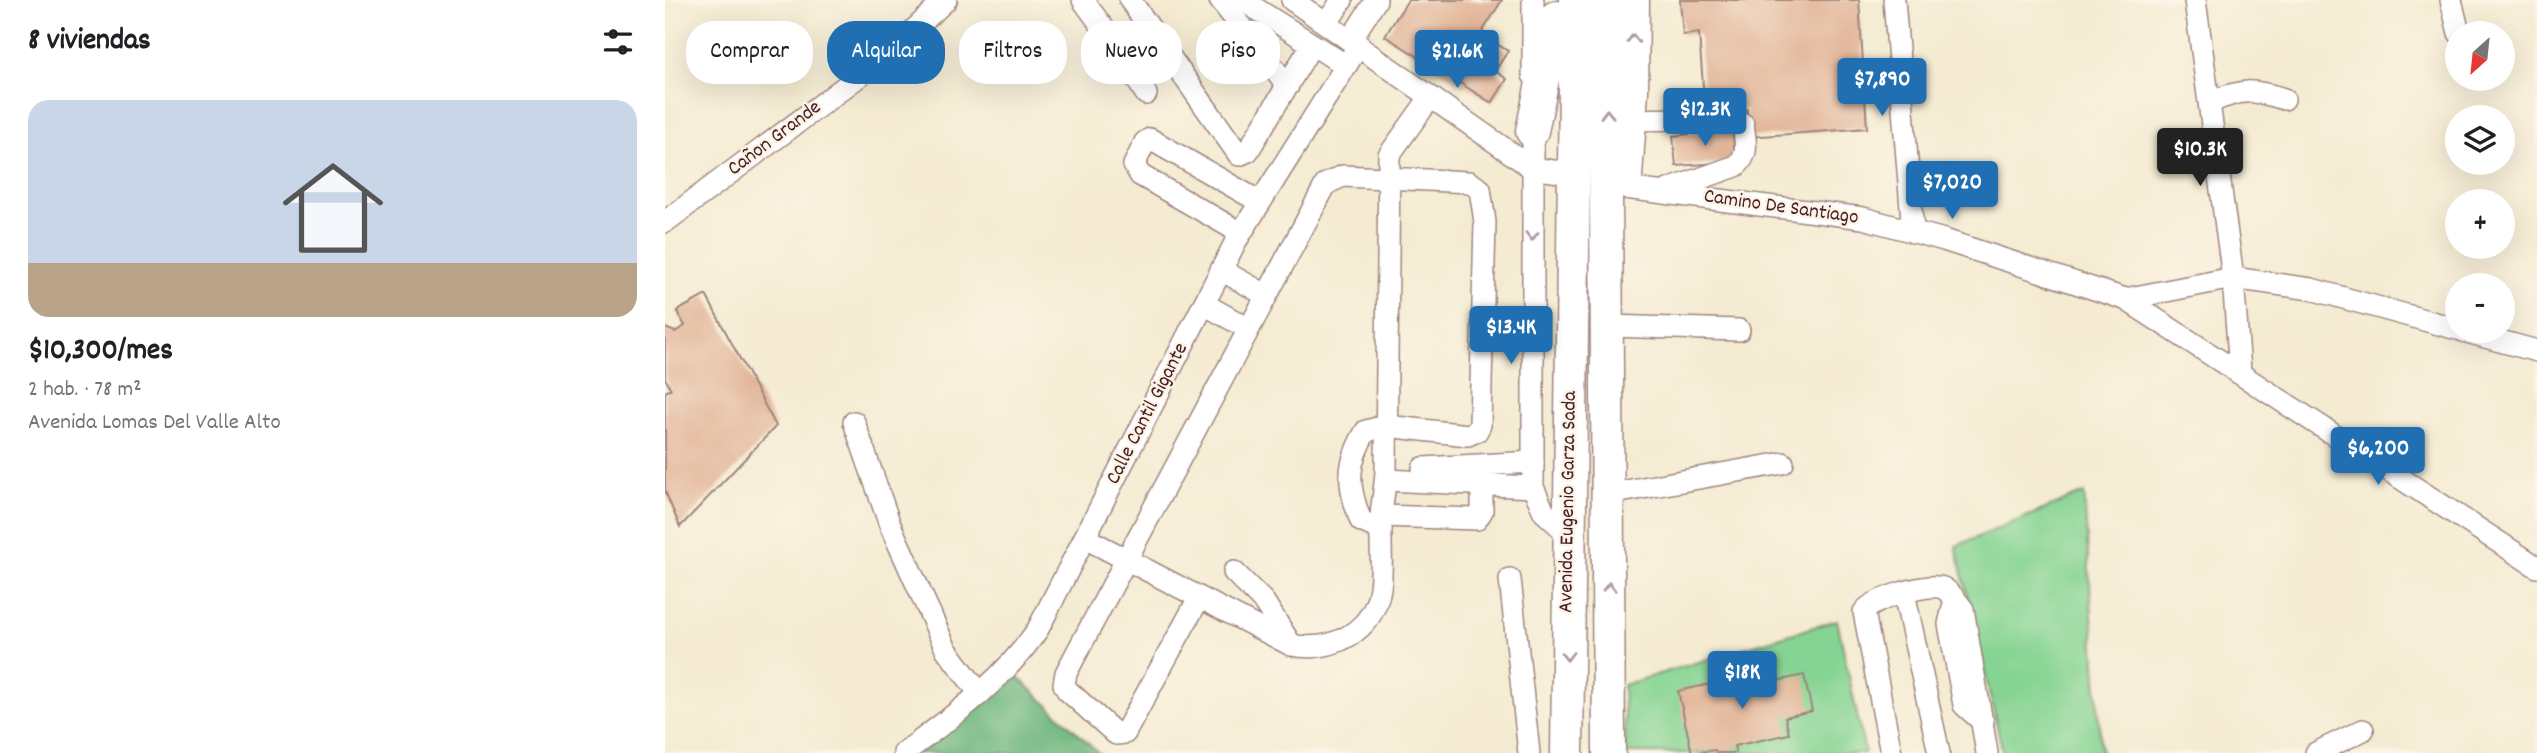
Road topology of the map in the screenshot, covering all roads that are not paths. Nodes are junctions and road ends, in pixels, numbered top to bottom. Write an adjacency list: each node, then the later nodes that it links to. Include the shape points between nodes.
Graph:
1 (946, 0): 34 (street, Cañon Grande, via 887,55)
2 (1083, 0): 23 (street)
3 (1130, 0): 22 (street, via 1235,153 1248,151)
4 (1220, 0): 15 (street)
5 (1292, 0): 17 (street)
6 (1342, 0): 17 (street)
7 (1376, 0): 18 (street, Calle Cantil Gigante)
8 (1605, 0): 39 (highway, Avenida Eugenio Garza Sada, one-way to 8)
9 (1633, 0): 27 (highway, one-way to 9)
10 (1894, 0): 35 (street)
11 (2196, 0): 26 (street)
12 (2451, 0): 16 (street)
13 (1249, 4): 19 (street)
14 (1555, 4): 28 (highway); 29 (highway); 37 (highway, Avenida Eugenio Garza Sada)
15 (1238, 21)
16 (2456, 21)
17 (1327, 23): 18 (street)
18 (1355, 42): 20 (street, Calle Cantil Gigante); 24 (street)
19 (1311, 46): 20 (street); 22 (street)
20 (1345, 65): 33 (street, Calle Cantil Gigante)
21 (1280, 76): 22 (street)
22 (1288, 86)
23 (1146, 94)
24 (1430, 98): 29 (street); 30 (street, via 1389,155)
25 (2284, 99): 26 (street, via 2257,90)
26 (2211, 102): 40 (street)
27 (1630, 120): 31 (highway); 32 (street, via 1732,118 1743,124 1746,152 1736,166)
28 (1532, 131): 29 (street)
29 (1546, 170): 37 (highway); 53 (street, one-way to 53)
30 (1391, 178): 41 (street, via 1343,176 1326,184); 52 (street); 52 (street, via 1460,181 1480,189 1485,222 1485,304 1477,431 1468,435)
31 (1625, 188): 32 (street, Camino De Santiago); 39 (highway, via 1618,257)
32 (1663, 192): 35 (street, Camino De Santiago, via 1807,209)
33 (1260, 202): 36 (street, Calle Cantil Gigante); 36 (street, via 1150,139 1145,142 1134,165 1140,174)
34 (665, 222)
35 (1913, 232): 42 (street, Camino De Santiago)
36 (1241, 233): 38 (street, Calle Cantil Gigante)
37 (1573, 242): 60 (highway, Avenida Eugenio Garza Sada)
38 (1221, 270): 41 (street); 43 (street, Calle Cantil Gigante)
39 (1608, 275): 44 (highway, Avenida Eugenio Garza Sada)
40 (2233, 278): 42 (street); 45 (street, via 2311,289); 50 (street)
41 (1266, 295): 46 (street)
42 (2125, 299): 50 (street, Camino De Santiago)
43 (1204, 304): 46 (street); 61 (street, Calle Cantil Gigante)
44 (1609, 326): 47 (street); 58 (highway, Avenida Eugenio Garza Sada)
45 (2445, 326)
46 (1248, 328): 62 (street)
47 (1739, 330)
48 (2507, 343): 49 (street)
49 (2537, 351)
50 (2240, 371): 63 (street, Camino De Santiago)
51 (854, 422): 69 (street, via 890,525 946,649)
52 (1387, 426): 55 (street); 59 (street, via 1366,431 1352,454 1351,494 1361,521)
53 (1533, 462): 55 (street); 57 (street)
54 (1783, 463): 58 (street)
55 (1386, 474): 56 (street); 59 (street)
56 (1482, 484): 57 (street); 59 (street, via 1482,512 1476,519)
57 (1533, 487): 60 (street, via 1544,512)
58 (1609, 494): 74 (highway, Avenida Eugenio Garza Sada, one-way to 58)
59 (1381, 523): 68 (street, via 1380,588 1362,627 1323,647)
60 (1567, 533): 73 (highway, Avenida Eugenio Garza Sada, one-way to 73)
61 (1086, 538): 62 (street); 69 (street, Calle Cantil Gigante, via 1025,648)
62 (1126, 558): 67 (street); 67 (street, via 1064,678 1067,690 1116,734 1129,729)
63 (2535, 558)
64 (1234, 572): 68 (street, via 1264,602)
65 (1510, 579): 72 (street)
66 (1904, 593): 75 (street, via 1873,603 1863,618); 76 (street); 77 (street, via 1941,587 1963,609)
67 (1199, 598): 68 (street)
68 (1291, 645)
69 (980, 694): 71 (street, Calle Cantil Gigante)
70 (2363, 730): 78 (street)
71 (904, 753)
72 (1529, 753)
73 (1567, 753)
74 (1609, 753)
75 (1891, 753)
76 (1938, 753)
77 (1987, 753)
78 (2316, 753)

